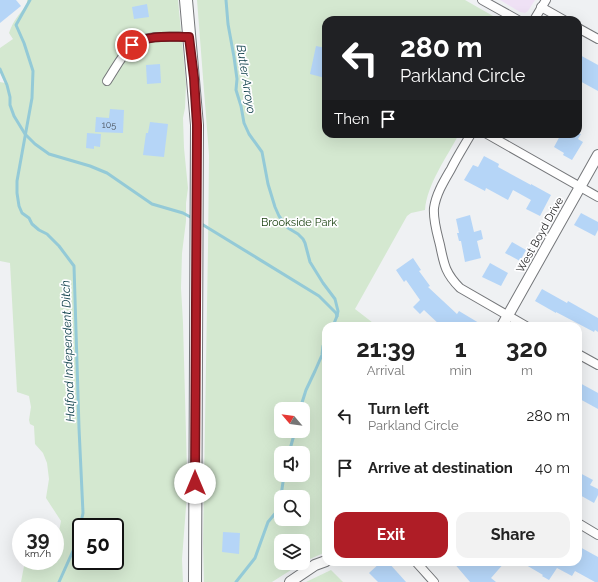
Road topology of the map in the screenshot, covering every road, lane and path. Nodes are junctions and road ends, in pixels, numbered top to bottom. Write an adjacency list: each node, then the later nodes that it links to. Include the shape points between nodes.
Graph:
1 (186, 0): 8 (main road)
2 (482, 0): 4 (street)
3 (544, 4): 5 (street); 6 (street)
4 (511, 16)
5 (536, 16)
6 (559, 16)
7 (582, 30): 9 (street)
8 (189, 37): 10 (street, via 152,37 132,45); 25 (main road, via 197,125)
9 (598, 39)
10 (107, 80)
11 (469, 138): 16 (street, via 436,198 434,220 443,263 452,280 460,288)
12 (494, 138): 14 (street)
13 (598, 155): 14 (street, West Boyd Drive)
14 (580, 187): 15 (street); 16 (street, West Boyd Drive)
15 (598, 197)
16 (508, 316): 17 (street, West Boyd Drive); 18 (street)
17 (504, 322)
18 (519, 322)
19 (582, 356): 20 (street)
20 (598, 365)
21 (582, 525): 22 (street)
22 (598, 535)
23 (322, 562): 26 (street)
24 (420, 566): 27 (street)
25 (195, 582)
26 (290, 582)
27 (434, 582)

